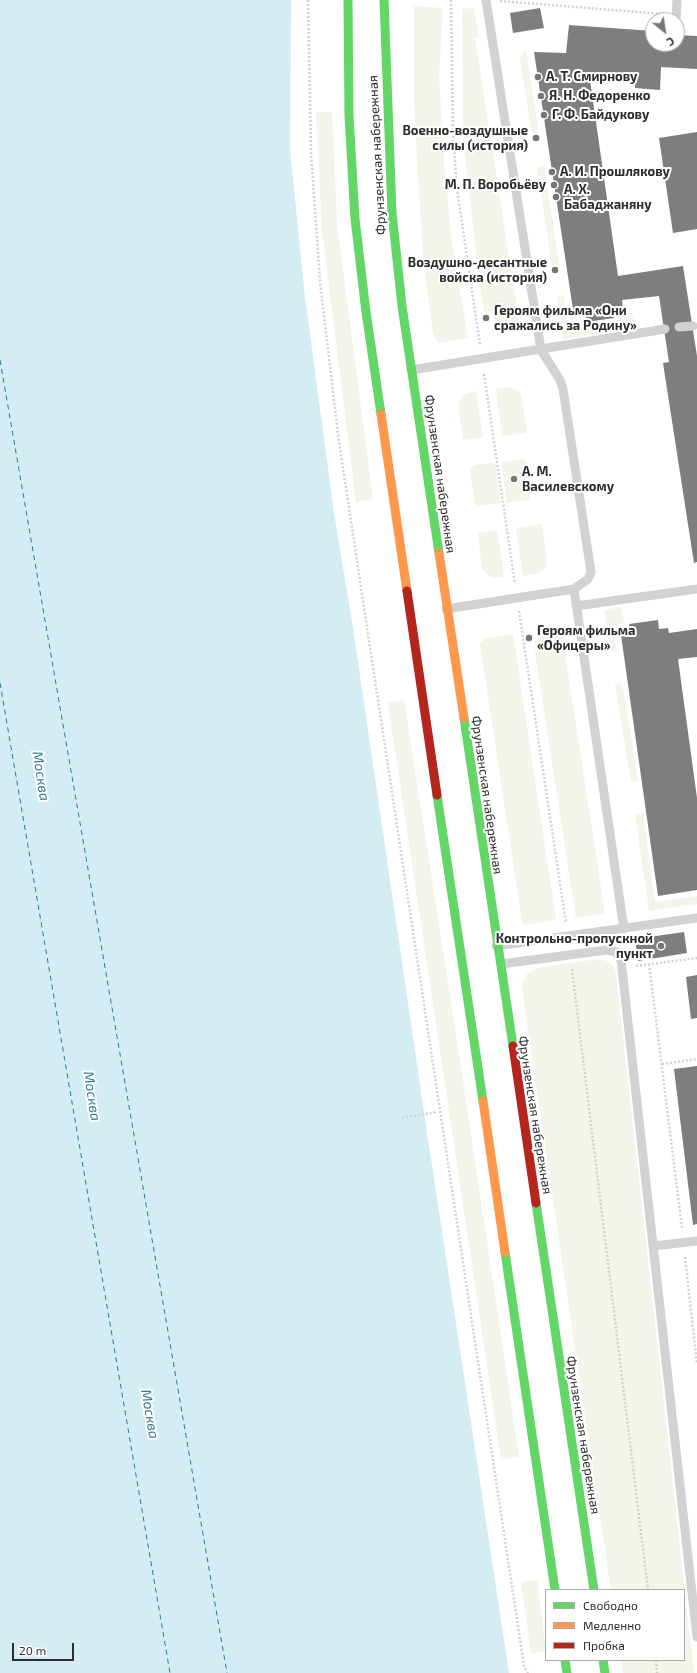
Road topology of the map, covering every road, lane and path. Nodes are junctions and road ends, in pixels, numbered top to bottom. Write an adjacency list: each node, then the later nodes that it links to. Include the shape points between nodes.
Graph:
1 (308, 0): 46 (path, via 311,152 319,267 339,442 524,1666)
2 (348, 0): 38 (main road, Фрунзенская набережная, via 349,116 355,219 366,312)
3 (384, 0): 15 (main road, Фрунзенская набережная, via 392,213)
4 (451, 0): 14 (path, via 453,132 457,189)
5 (486, 0): 13 (lane)
6 (493, 0): 9 (path)
7 (677, 0): 8 (lane)
8 (676, 12)
9 (645, 14)
10 (693, 326): 11 (lane)
11 (679, 327)
12 (665, 329): 13 (lane)
13 (540, 350): 14 (lane); 16 (lane, via 564,388 591,572 588,579)
14 (482, 359): 15 (lane); 18 (path)
15 (411, 370): 20 (main road, Фрунзенская набережная)
16 (574, 588): 18 (lane); 19 (lane)
17 (697, 589): 19 (lane)
18 (517, 598): 20 (lane); 23 (path)
19 (576, 606): 22 (lane)
20 (446, 609): 24 (main road, Фрунзенская набережная)
21 (697, 918): 22 (lane)
22 (624, 929): 23 (lane)
23 (568, 937): 24 (lane)
24 (496, 946): 28 (main road, Фрунзенская набережная)
25 (570, 955): 28 (lane); 36 (lane, via 607,950 616,952 621,960); 40 (path)
26 (697, 958): 27 (path)
27 (649, 964): 29 (path); 31 (path)
28 (499, 965): 39 (main road, Фрунзенская набережная)
29 (632, 966)
30 (697, 1059): 31 (path)
31 (662, 1064): 35 (path)
32 (436, 1112): 33 (path)
33 (402, 1118)
34 (697, 1241): 35 (lane)
35 (684, 1243): 36 (lane); 37 (path)
36 (652, 1246): 41 (lane)
37 (697, 1364)
38 (555, 1589)
39 (594, 1589)
40 (648, 1589)
41 (696, 1624): 42 (lane)
42 (697, 1637)
43 (565, 1661): 47 (main road)
44 (603, 1661): 48 (main road)
45 (656, 1661): 49 (path)
46 (528, 1673)
47 (567, 1673)
48 (605, 1673)
49 (657, 1673)

